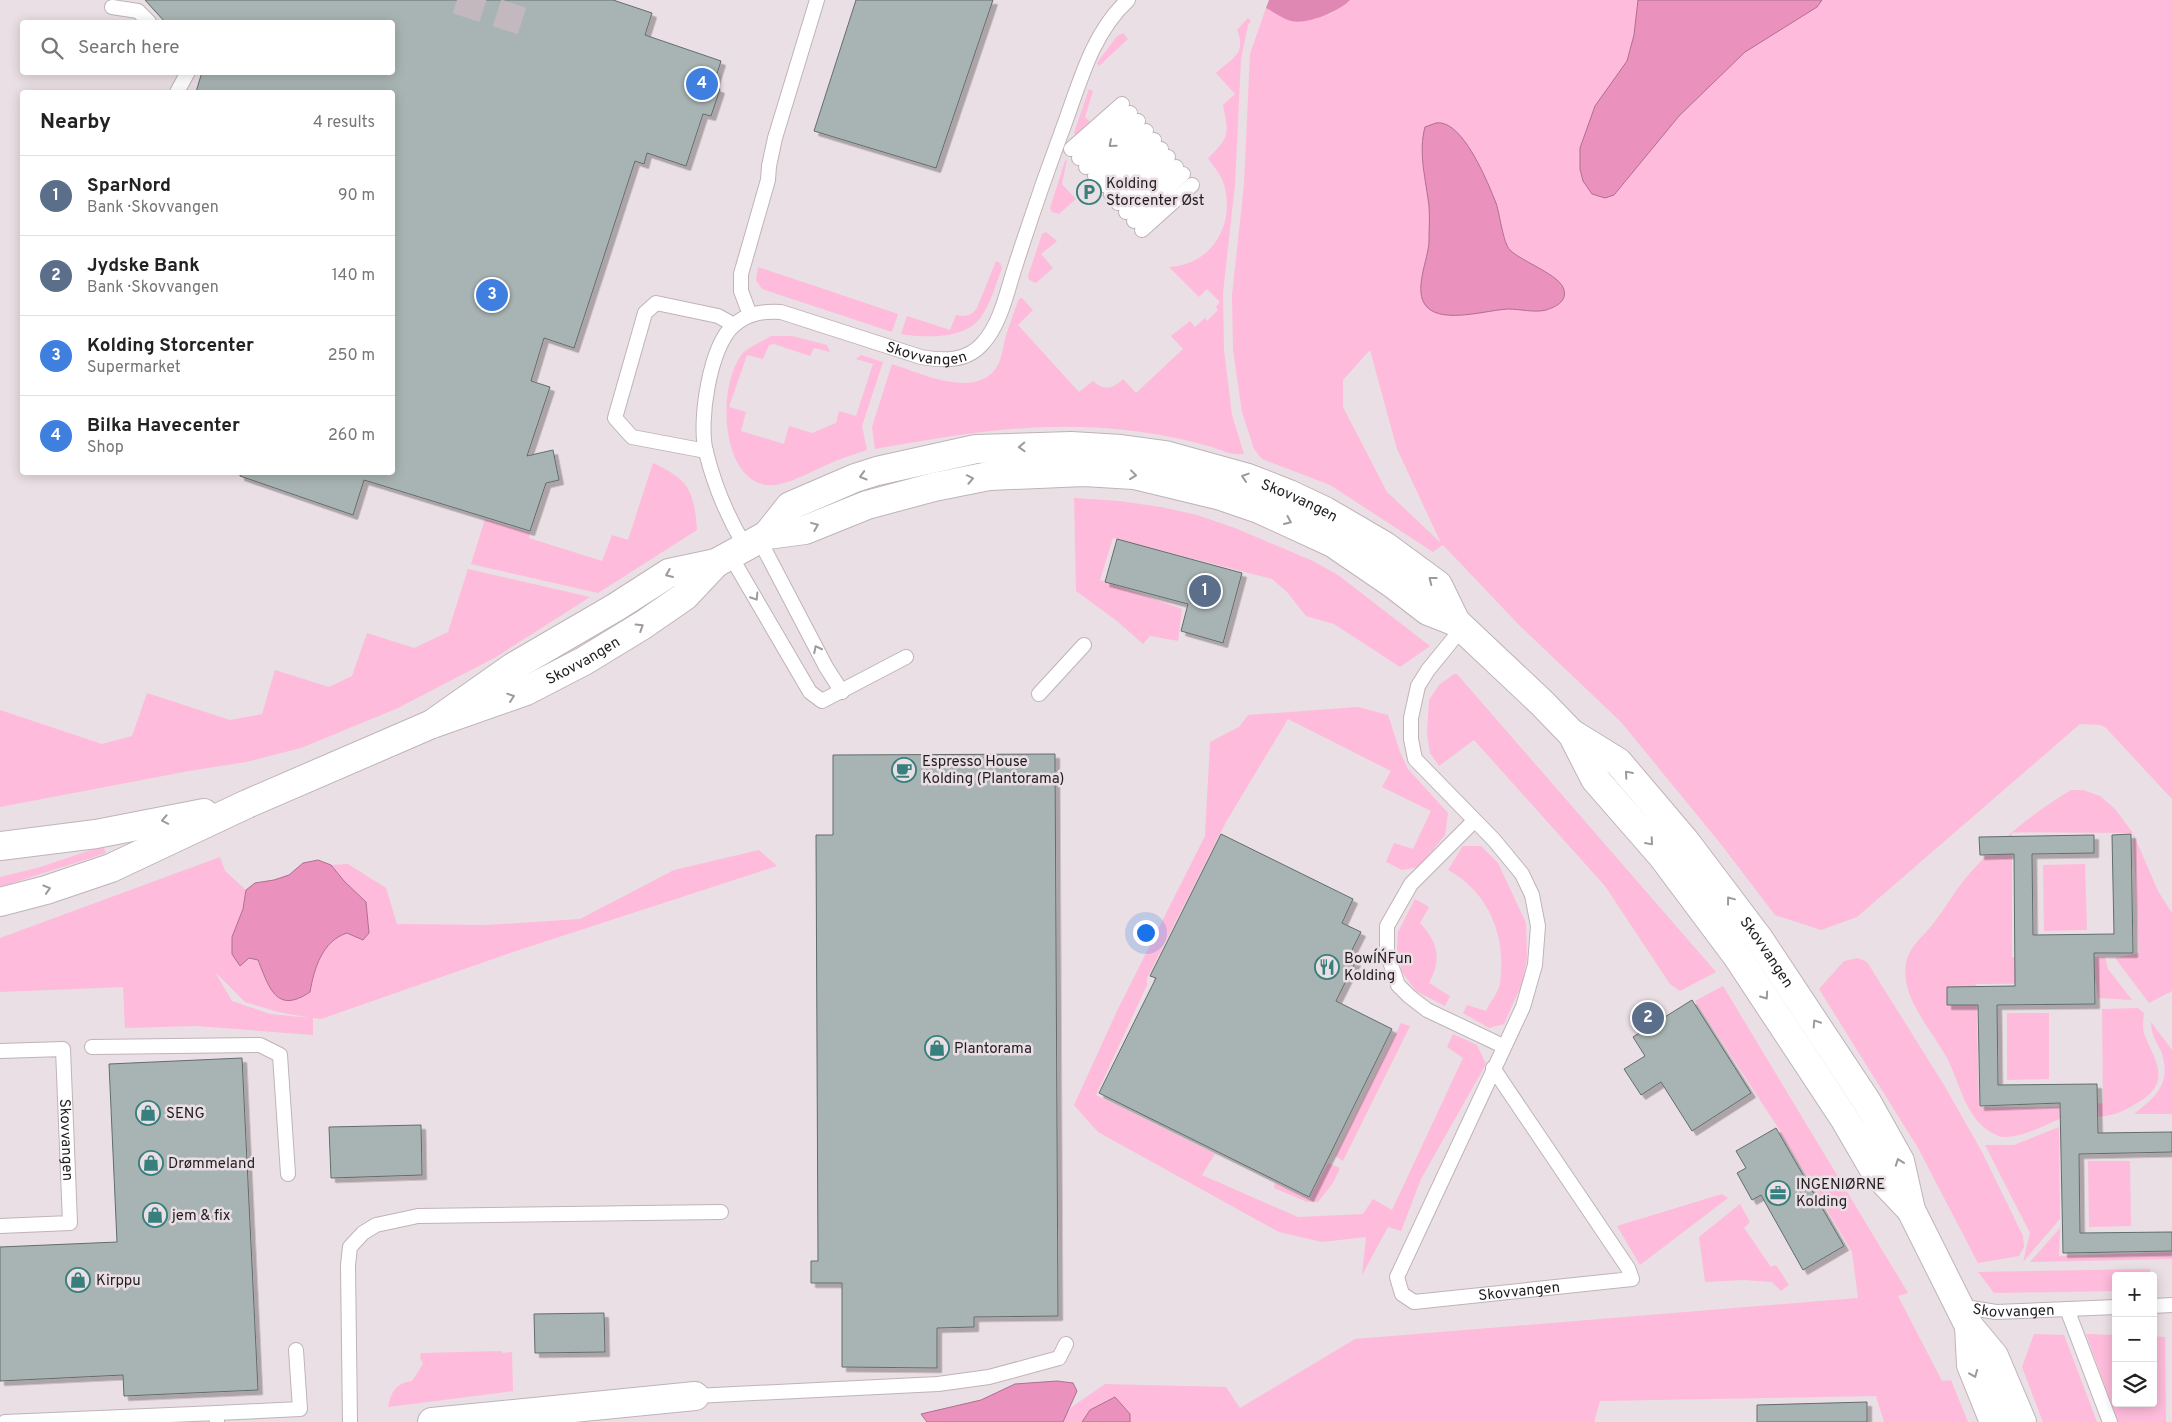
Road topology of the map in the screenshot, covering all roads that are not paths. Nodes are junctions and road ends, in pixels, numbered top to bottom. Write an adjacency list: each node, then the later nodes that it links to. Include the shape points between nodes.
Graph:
1 (817, 0): 9 (lane, via 775,138 768,180 741,274 741,291)
2 (1128, 0): 9 (lane, Skovvangen, via 1118,9 1097,41 1032,214 997,320 982,344 969,355 938,360 920,357 780,312 764,311)
3 (112, 7): 4 (lane, via 138,11)
4 (147, 20)
5 (186, 75): 6 (lane)
6 (178, 90)
7 (1157, 144): 8 (lane); 8 (lane); 8 (lane); 8 (lane); 8 (lane)
8 (1106, 190)
9 (750, 315): 10 (lane, Skovvangen)
10 (734, 325): 11 (lane, Skovvangen, via 715,361 707,390 703,419); 11 (lane, via 718,316 656,303 645,313 615,418 632,437)
11 (706, 451): 12 (lane, Skovvangen, via 730,521)
12 (744, 548): 13 (street, Skovvangen, via 790,506 855,478 922,460 976,449 1023,446 1121,448 1165,455 1248,478 1325,511 1385,546 1438,585); 16 (lane, one-way to 12); 16 (lane, one-way to 16, via 792,662 810,692 822,701); 18 (street, Skovvangen, via 643,625 526,691 432,724)
13 (1460, 624): 19 (lane, Skovvangen, via 1418,686 1411,718 1411,739 1415,759); 33 (street, Skovvangen, via 1571,732 1595,779 1663,857 1737,956 1844,1118 1876,1173 1911,1210)
14 (1084, 645): 17 (lane)
15 (906, 657): 16 (lane)
16 (842, 692)
17 (1039, 694)
18 (247, 804): 20 (street, Skovvangen, one-way to 20, via 96,834); 21 (street, Skovvangen, one-way to 18, via 111,868)
19 (1474, 820): 22 (lane, Skovvangen, via 1522,874 1532,895 1538,926 1535,965 1523,1007); 22 (lane, via 1411,884 1387,926 1387,953 1398,985 1409,996 1427,1010)
20 (0, 846)
21 (0, 902)
22 (1503, 1046): 25 (lane, Skovvangen)
23 (92, 1047): 26 (lane, via 260,1045 280,1055)
24 (0, 1051): 28 (lane, Skovvangen, via 64,1049 70,1223)
25 (1493, 1068): 25 (lane, Skovvangen, via 1396,1277 1402,1294 1414,1302 1632,1279 1628,1268)
26 (288, 1174)
27 (721, 1212): 39 (lane, via 418,1216 376,1225 350,1247)
28 (0, 1226)
29 (2172, 1305): 30 (lane)
30 (2157, 1306)
31 (2112, 1307): 32 (lane, Skovvangen)
32 (2067, 1309): 33 (lane, Skovvangen); 43 (lane, Skovvangen)
33 (1964, 1316): 41 (street, Skovvangen, one-way to 41, via 1971,1365); 42 (street, Skovvangen, via 1994,1356)
34 (1066, 1344): 36 (lane, via 1059,1358 989,1377 938,1384)
35 (296, 1350): 37 (lane, via 300,1408)
36 (695, 1396): 40 (street)
37 (217, 1418): 38 (lane)
38 (5, 1422)
39 (350, 1422)
40 (440, 1422)
41 (1994, 1422)
42 (2022, 1422)
43 (2110, 1422)

